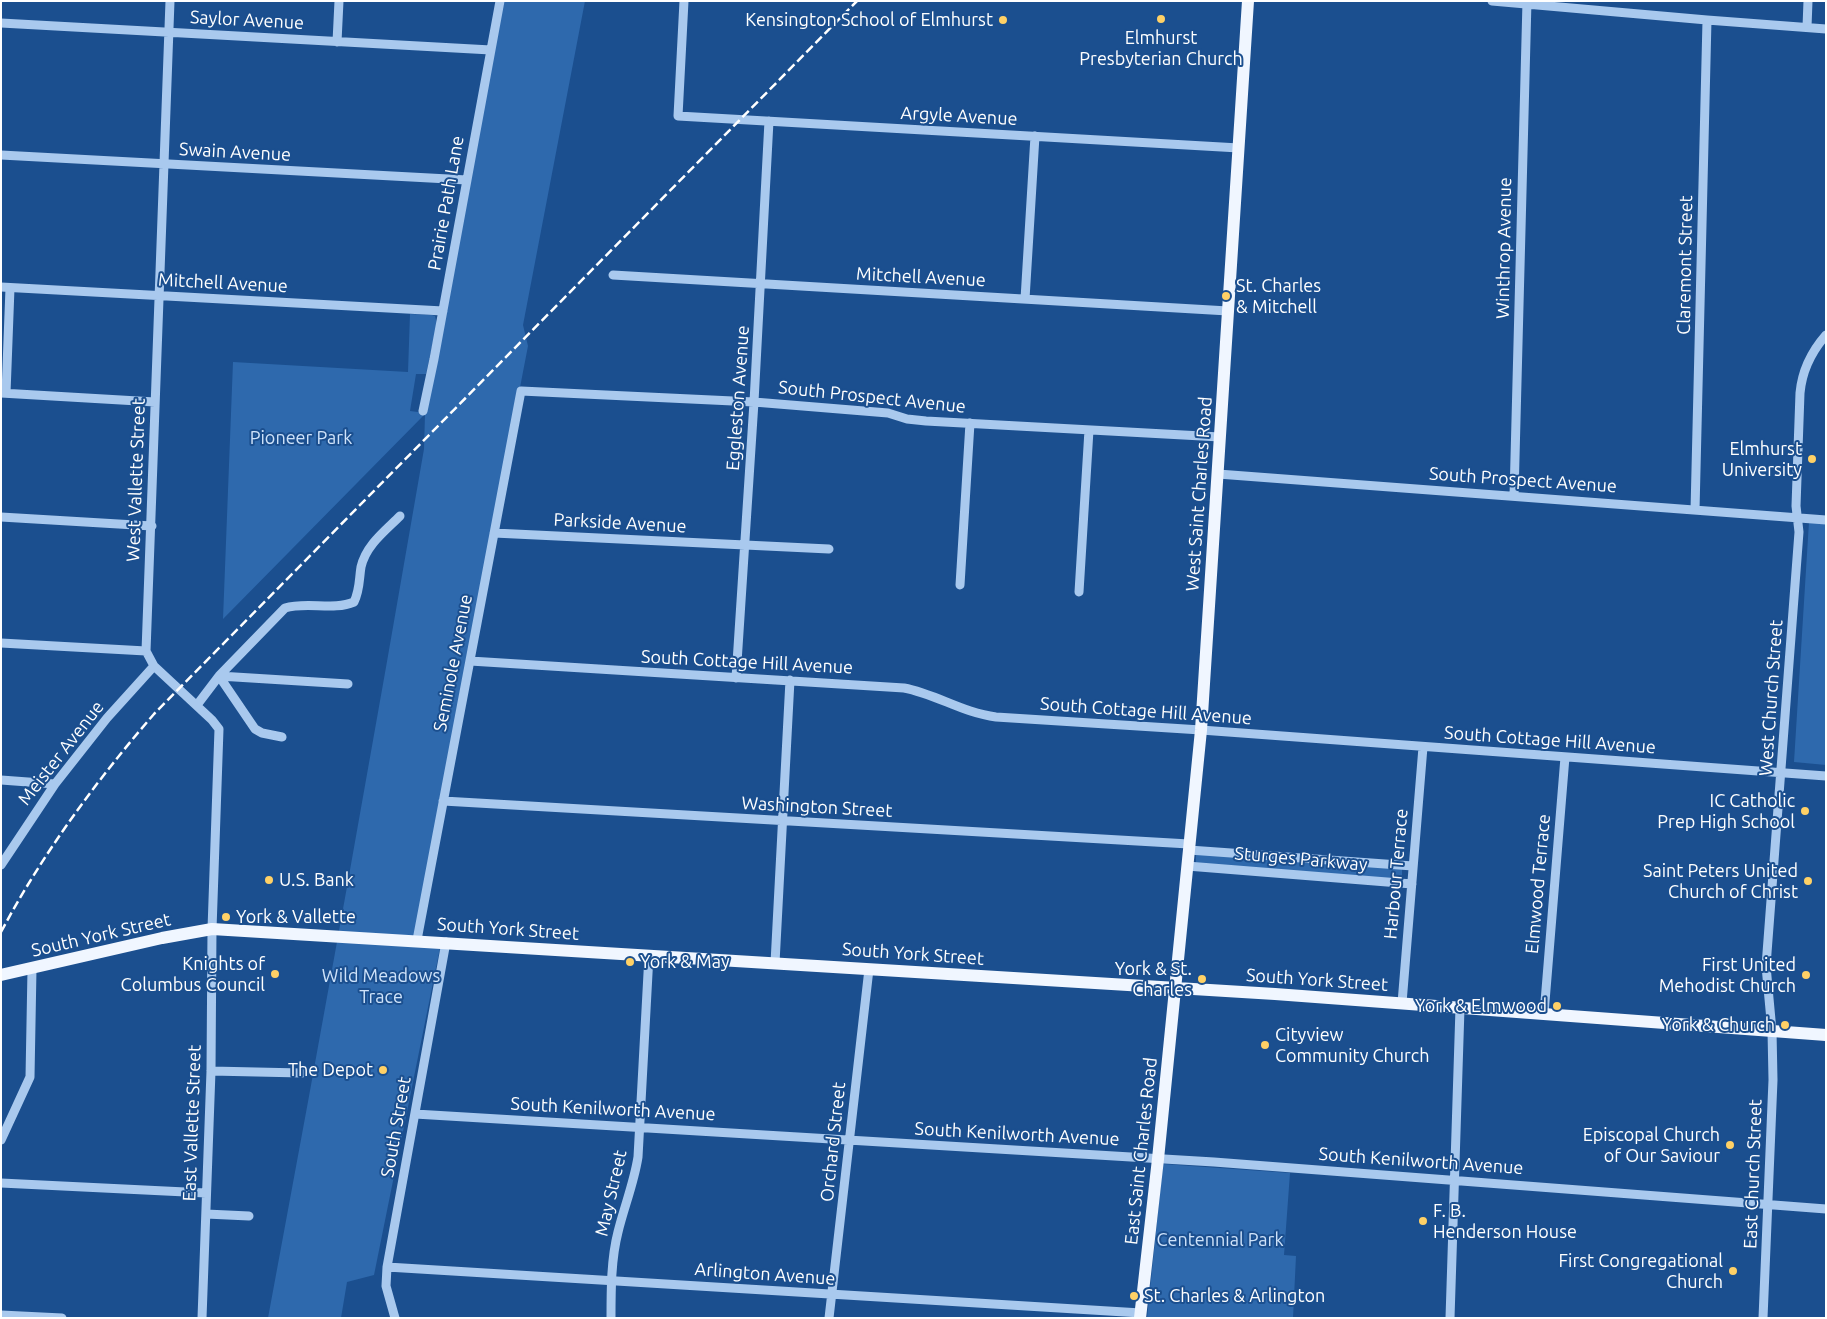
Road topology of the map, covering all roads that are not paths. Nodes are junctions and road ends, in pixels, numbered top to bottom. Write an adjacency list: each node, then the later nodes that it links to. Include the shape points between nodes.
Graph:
1 (170, 1): 13 (street, West Vallette Street)
2 (339, 1): 14 (street)
3 (500, 1): 15 (street, Prairie Path Lane)
4 (684, 1): 16 (street, Argyle Avenue, via 678,116)
5 (1248, 1): 18 (main road, West Saint Charles Road)
6 (1492, 1): 8 (street)
7 (1808, 1): 11 (street)
8 (1527, 3): 9 (street); 39 (street, Winthrop Avenue)
9 (1707, 20): 11 (street); 40 (street, Claremont Street)
10 (1, 23): 13 (street, Saylor Avenue)
11 (1807, 27): 12 (street)
12 (1826, 29)
13 (169, 32): 14 (street, Saylor Avenue); 20 (street, West Vallette Street)
14 (337, 42): 15 (street, Saylor Avenue)
15 (491, 50): 21 (street, Prairie Path Lane)
16 (769, 121): 17 (street, Argyle Avenue); 23 (street, Eggleston Avenue)
17 (1035, 136): 18 (street, Argyle Avenue); 26 (street)
18 (1239, 148): 27 (main road, West Saint Charles Road)
19 (1, 155): 20 (street, Swain Avenue)
20 (164, 164): 21 (street, Swain Avenue); 25 (street, West Vallette Street)
21 (467, 180): 28 (street, Prairie Path Lane)
22 (613, 275): 23 (street, Mitchell Avenue)
23 (761, 284): 26 (street, Mitchell Avenue); 33 (street, Eggleston Avenue)
24 (5, 288): 25 (street, Mitchell Avenue); 31 (street)
25 (159, 296): 28 (street, Mitchell Avenue); 32 (street, West Vallette Street)
26 (1025, 299): 27 (street, Mitchell Avenue)
27 (1228, 310): 37 (main road, West Saint Charles Road)
28 (443, 311): 34 (street, Prairie Path Lane)
29 (1826, 335): 43 (street, West Church Street, via 1814,352 1801,383)
30 (521, 391): 33 (street, South Prospect Avenue); 46 (street, Seminole Avenue)
31 (4, 393): 32 (street)
32 (155, 402): 45 (street, West Vallette Street)
33 (754, 402): 35 (street, South Prospect Avenue); 47 (street, Eggleston Avenue)
34 (423, 411)
35 (970, 423): 36 (street, South Prospect Avenue); 49 (street)
36 (1089, 430): 37 (street, South Prospect Avenue); 50 (street)
37 (1220, 437): 38 (main road, West Saint Charles Road)
38 (1218, 474): 39 (street, South Prospect Avenue); 60 (main road, West Saint Charles Road)
39 (1514, 496): 40 (street, South Prospect Avenue)
40 (1694, 510): 43 (street, South Prospect Avenue)
41 (400, 516): 55 (street, via 368,549 354,602 346,606 295,605 285,608)
42 (1, 517): 45 (street)
43 (1797, 518): 44 (street, South Prospect Avenue); 64 (street, West Church Street, via 1799,532)
44 (1826, 520)
45 (152, 526): 52 (street, West Vallette Street)
46 (494, 533): 47 (street, Parkside Avenue); 53 (street, Seminole Avenue)
47 (745, 546): 48 (street, Parkside Avenue); 56 (street, Eggleston Avenue)
48 (828, 549)
49 (960, 585)
50 (1080, 592)
51 (1, 643): 52 (street)
52 (146, 651): 54 (street)
53 (470, 661): 56 (street, South Cottage Hill Avenue); 68 (street, Seminole Avenue)
54 (154, 666): 59 (street); 67 (street, Meister Avenue, via 107,718)
55 (218, 676): 58 (street); 59 (street); 61 (street, via 255,729)
56 (736, 678): 57 (street, South Cottage Hill Avenue)
57 (790, 680): 60 (street, South Cottage Hill Avenue, via 904,688 928,694 972,713 996,717); 69 (street)
58 (348, 684)
59 (197, 706): 75 (street, via 219,730)
60 (1201, 730): 62 (street, South Cottage Hill Avenue); 70 (main road, West Saint Charles Road)
61 (282, 737)
62 (1423, 747): 63 (street, South Cottage Hill Avenue); 73 (street, Harbour Terrace)
63 (1564, 757): 64 (street, South Cottage Hill Avenue); 86 (street, Elmwood Terrace)
64 (1782, 773): 65 (street, South Cottage Hill Avenue); 87 (street, West Church Street, via 1766,966)
65 (1826, 776)
66 (1, 780): 67 (street)
67 (55, 784): 71 (street, Meister Avenue)
68 (443, 801): 69 (street, Washington Street); 76 (street, Seminole Avenue)
69 (782, 821): 70 (street, Washington Street); 79 (street)
70 (1189, 847): 72 (main road, West Saint Charles Road); 73 (street, Sturges Parkway)
71 (1, 864)
72 (1187, 866): 74 (street, Sturges Parkway); 83 (main road, West Saint Charles Road)
73 (1413, 866): 74 (street, Harbour Terrace)
74 (1412, 884): 84 (street, Harbour Terrace)
75 (212, 929): 76 (main road, South York Street); 80 (main road, South York Street); 89 (street, East Vallette Street)
76 (417, 940): 77 (main road, South York Street)
77 (446, 942): 78 (main road, South York Street); 91 (street, South Street)
78 (649, 955): 79 (main road, South York Street); 92 (street, May Street)
79 (775, 963): 81 (main road, South York Street)
80 (32, 968): 82 (main road, South York Street); 93 (street, via 30,1077)
81 (869, 969): 83 (main road, South York Street); 94 (street, Orchard Street)
82 (1, 975)
83 (1175, 988): 84 (main road, South York Street); 95 (main road, East Saint Charles Road)
84 (1402, 1003): 85 (main road, South York Street)
85 (1460, 1008): 86 (main road, South York Street); 96 (street)
86 (1544, 1014): 87 (main road, South York Street)
87 (1772, 1031): 88 (main road, South York Street); 99 (street, East Church Street)
88 (1826, 1035)
89 (211, 1072): 90 (street); 98 (street, East Vallette Street)
90 (302, 1074)
91 (415, 1114): 92 (street, South Kenilworth Avenue); 103 (street, South Street)
92 (640, 1127): 94 (street, South Kenilworth Avenue); 104 (street, May Street, via 636,1173 617,1234)
93 (1, 1140)
94 (849, 1140): 95 (street, South Kenilworth Avenue); 105 (street, Orchard Street)
95 (1158, 1159): 96 (street, South Kenilworth Avenue); 107 (main road, East Saint Charles Road)
96 (1454, 1180): 99 (street, South Kenilworth Avenue); 113 (street)
97 (1, 1184): 98 (street)
98 (206, 1193): 101 (street, East Vallette Street)
99 (1768, 1204): 100 (street, South Kenilworth Avenue); 114 (street, East Church Street)
100 (1826, 1209)
101 (206, 1214): 102 (street); 109 (street, East Vallette Street)
102 (250, 1216)
103 (387, 1266): 104 (street, Arlington Avenue); 110 (street, South Street, via 386,1286)
104 (612, 1280): 105 (street, Arlington Avenue); 111 (street, May Street)
105 (832, 1294): 107 (street, Arlington Avenue); 112 (street, Orchard Street)
106 (1, 1315): 108 (street)
107 (1141, 1315)
108 (62, 1318)
109 (202, 1318)
110 (394, 1318)
111 (611, 1318)
112 (829, 1318)
113 (1450, 1318)
114 (1763, 1318)

